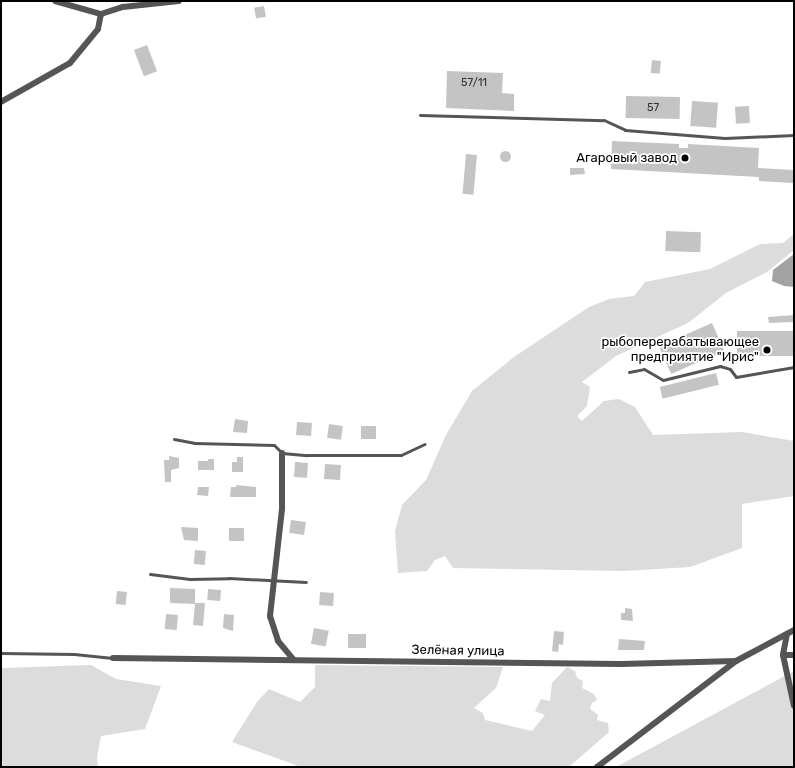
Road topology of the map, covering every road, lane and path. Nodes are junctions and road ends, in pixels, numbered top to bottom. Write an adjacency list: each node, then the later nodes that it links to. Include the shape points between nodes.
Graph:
1 (55, 1): 3 (street)
2 (179, 1): 3 (street, via 123,6)
3 (101, 14): 4 (street, via 98,29 70,63)
4 (1, 102)
5 (420, 115): 6 (lane, via 604,120 625,130 725,138)
6 (794, 135)
7 (794, 367): 8 (lane, via 736,377 730,369 720,366 663,380 644,368)
8 (629, 372)
9 (174, 439): 11 (lane, via 194,443 274,445)
10 (425, 444): 11 (lane, via 401,455)
11 (282, 453): 13 (street, via 282,509)
12 (150, 574): 13 (lane, via 190,579)
13 (274, 579): 14 (lane); 21 (street, via 270,616 278,641)
14 (306, 582)
15 (794, 630): 16 (street, Зелёная улица)
16 (787, 634): 18 (street); 22 (street, Зелёная улица)
17 (1, 653): 20 (lane, via 74,654)
18 (783, 655): 19 (street); 23 (street)
19 (794, 655)
20 (113, 658): 21 (street, Зелёная улица)
21 (293, 659): 22 (street, Зелёная улица, via 622,664)
22 (736, 661): 24 (street)
23 (794, 706)
24 (597, 767)

